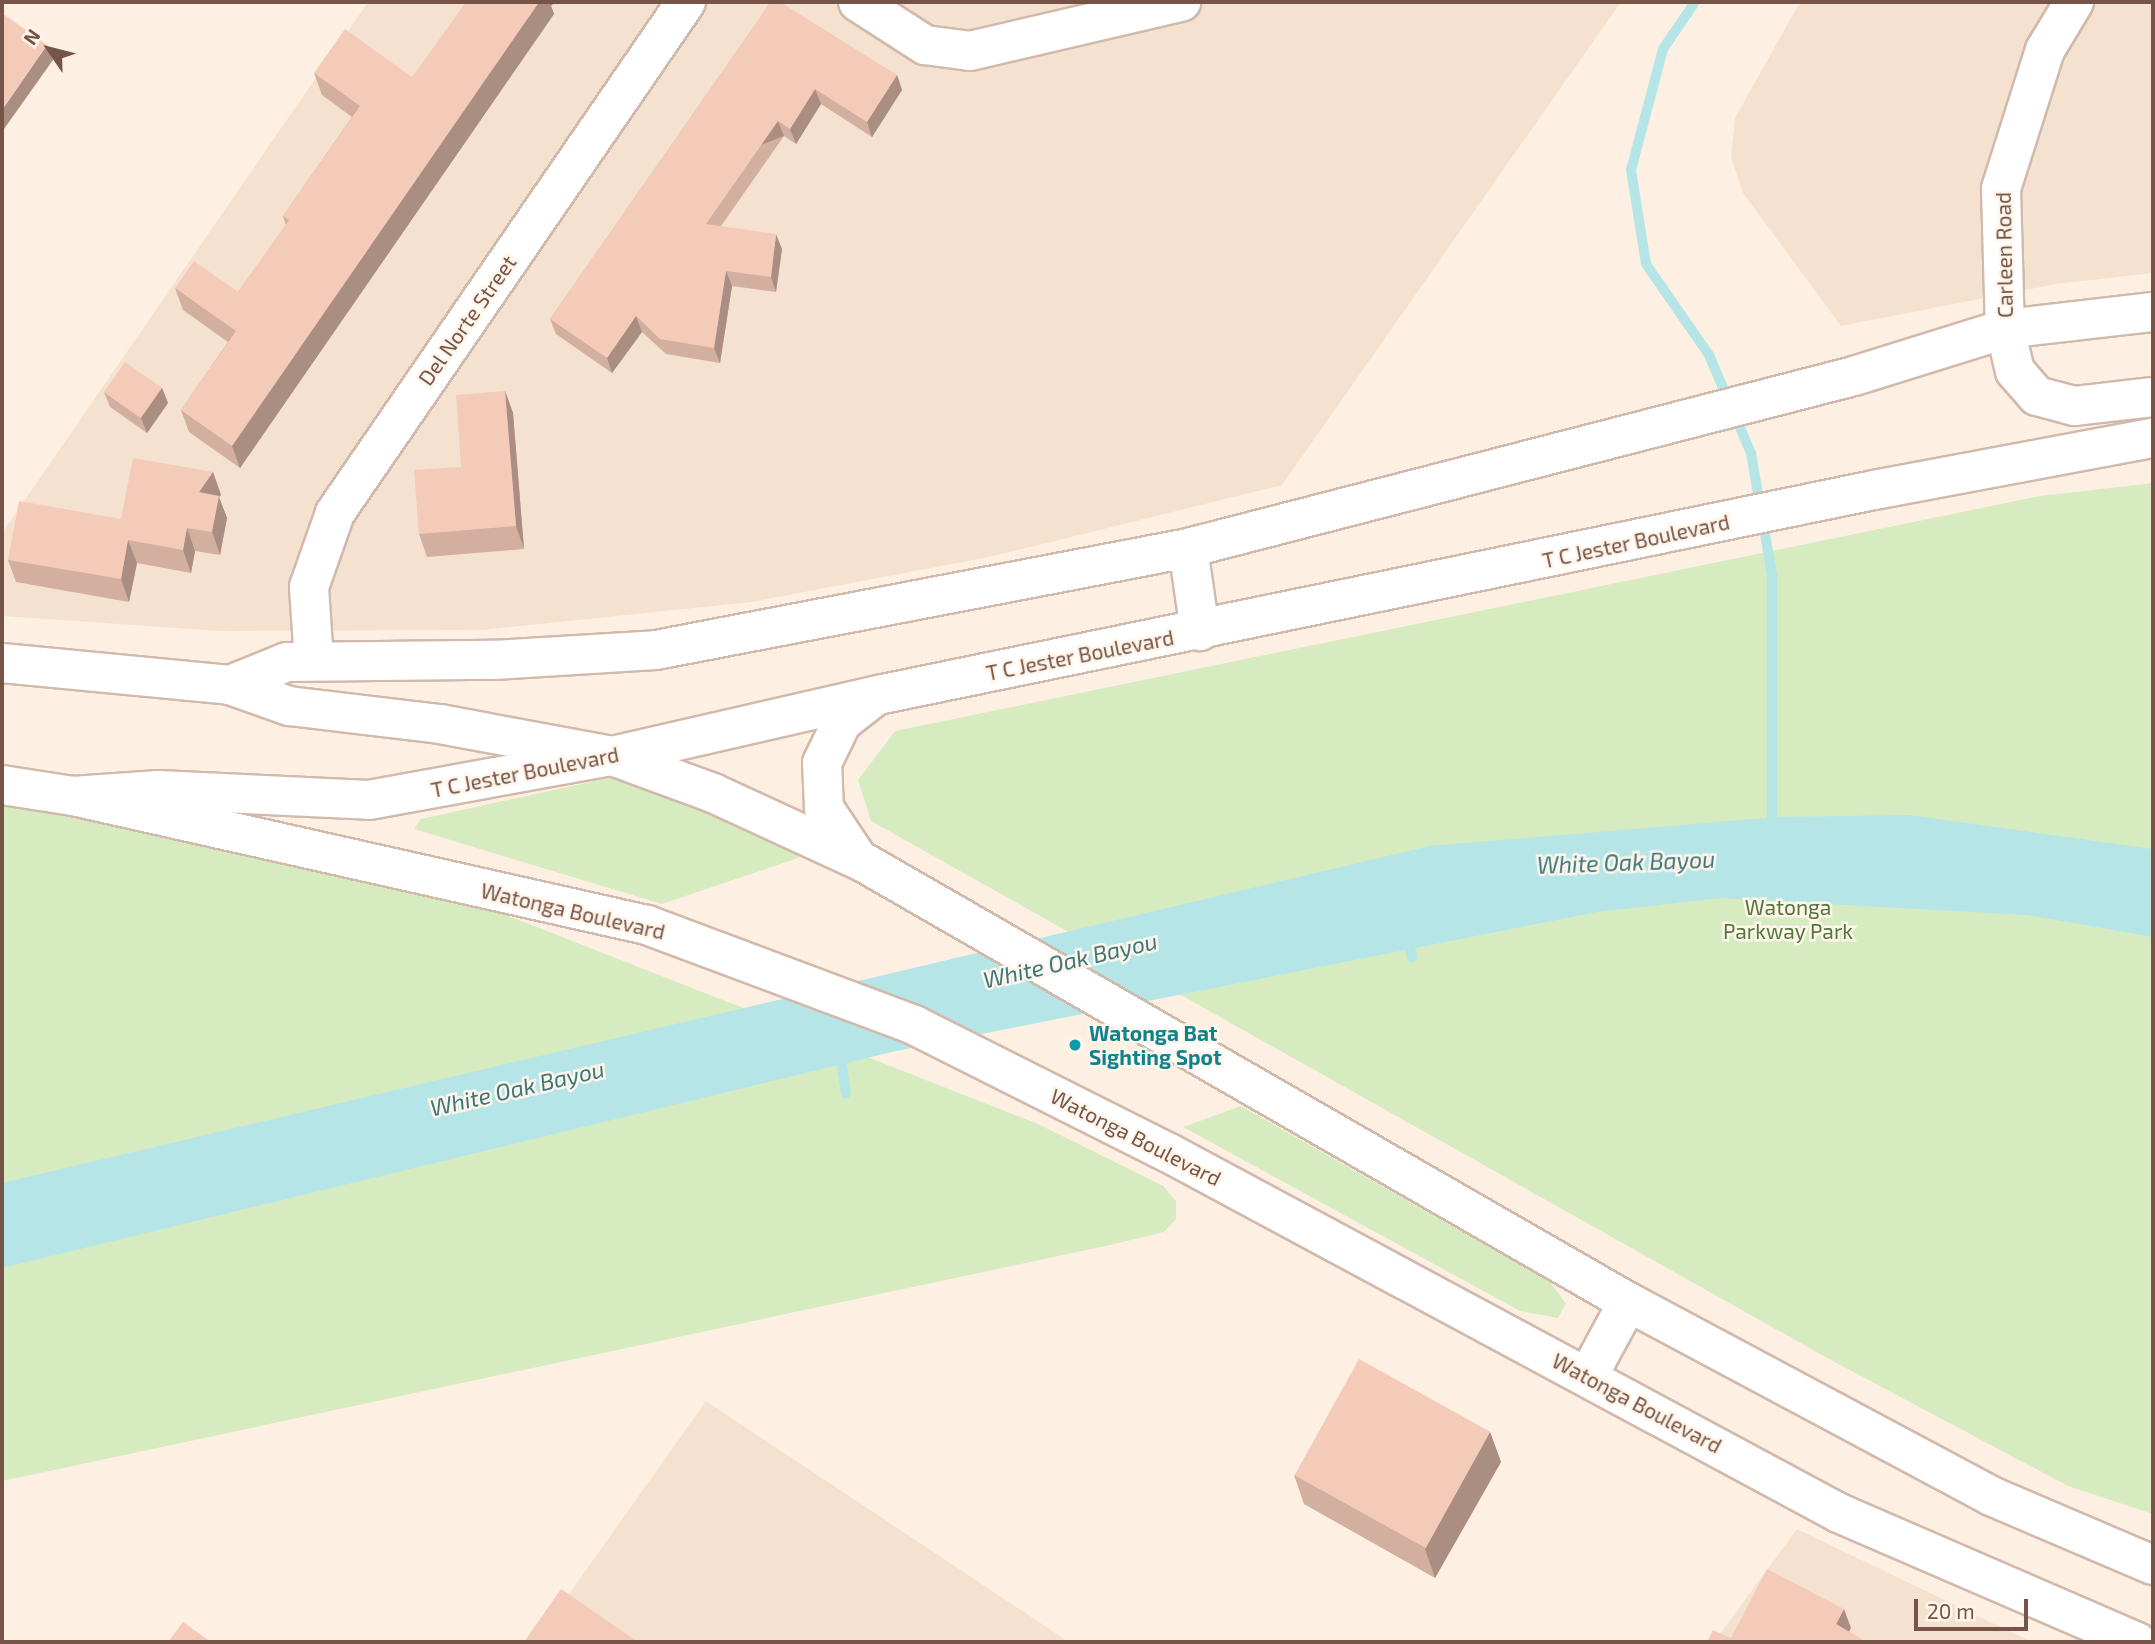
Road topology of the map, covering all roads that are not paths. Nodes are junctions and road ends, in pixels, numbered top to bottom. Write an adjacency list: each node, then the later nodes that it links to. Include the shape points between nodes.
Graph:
1 (686, 2): 11 (main road, Del Norte Street, via 335,513 309,587)
2 (858, 2): 3 (main road, via 925,45 970,51)
3 (1181, 2)
4 (2074, 2): 6 (main road, Carleen Road, via 2045,50 2001,190)
5 (2153, 312): 6 (main road)
6 (2005, 329): 7 (main road, Carleen Road, via 2015,371 2037,396 2075,406); 9 (main road, via 1854,376)
7 (2153, 397)
8 (2153, 438): 10 (main road, T C Jester Boulevard, via 1874,490)
9 (1188, 548): 10 (main road); 11 (main road, via 656,650)
10 (1200, 631): 14 (main road, T C Jester Boulevard)
11 (314, 661): 13 (main road, via 287,662)
12 (2, 663): 13 (main road)
13 (230, 685): 15 (main road, via 289,706 440,724)
14 (878, 695): 15 (main road, T C Jester Boulevard); 18 (main road, via 836,732 820,786 832,830)
15 (612, 756): 17 (main road, T C Jester Boulevard, via 369,800 159,790); 18 (main road, via 713,793)
16 (2, 785): 17 (main road, T C Jester Boulevard)
17 (73, 796): 20 (main road, Watonga Boulevard, via 647,925 914,1025 1169,1153)
18 (863, 862): 19 (main road)
19 (1628, 1302): 20 (main road); 21 (main road, via 1991,1496)
20 (1588, 1376): 22 (main road, Watonga Boulevard, via 1839,1513)
21 (2153, 1565)
22 (2137, 1642)

